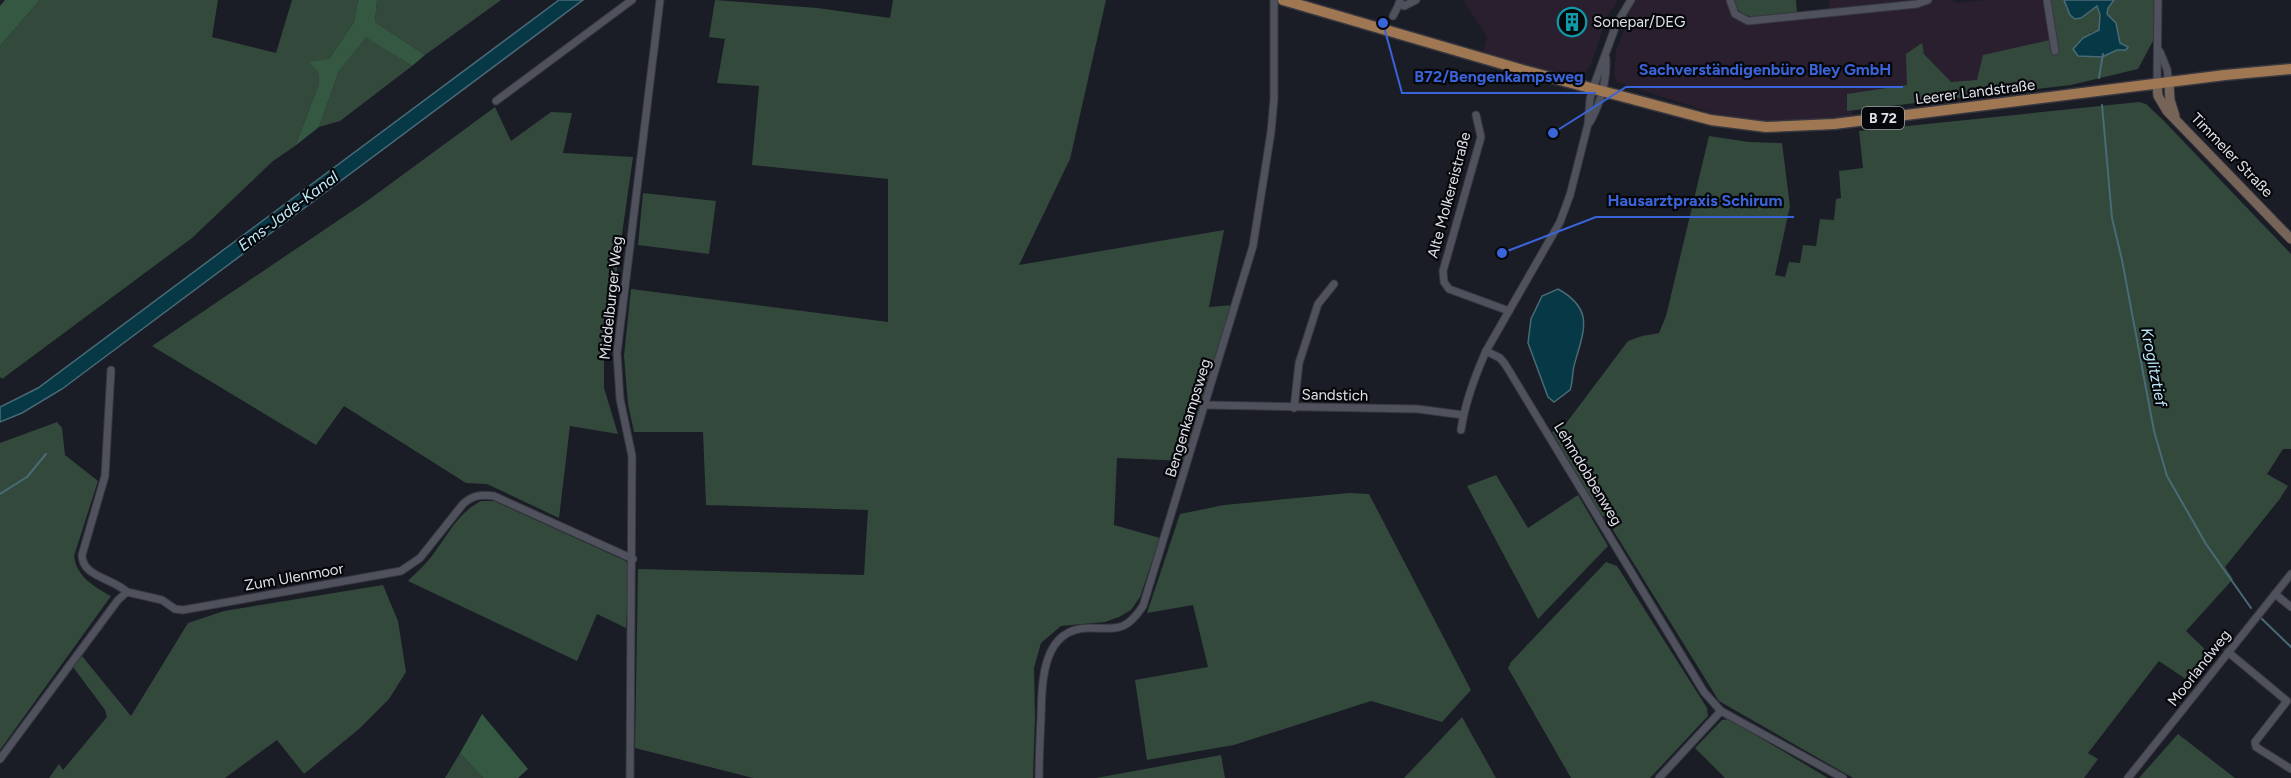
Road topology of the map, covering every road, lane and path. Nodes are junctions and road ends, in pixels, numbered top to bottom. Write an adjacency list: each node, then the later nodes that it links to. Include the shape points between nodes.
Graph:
1 (632, 0): 19 (street)
2 (660, 0): 31 (street, Middelburger Weg, via 617,353 620,399 633,456)
3 (1274, 0): 27 (street, Bengenkampsweg, via 1274,99 1259,216)
4 (1283, 0): 18 (main road, Leerer Landstraße / B 72)
5 (1416, 0): 11 (street, via 1404,6)
6 (1630, 0): 18 (street, via 1616,25)
7 (1730, 0): 8 (street, via 1735,14 1748,21)
8 (1928, 0)
9 (2046, 0): 14 (street)
10 (2158, 0): 13 (street)
11 (1400, 2): 12 (street)
12 (1393, 16)
13 (2159, 50): 16 (street); 17 (street)
14 (2055, 51)
15 (2291, 69): 16 (main road, Leerer Landstraße / B 72)
16 (2169, 84): 17 (main road, Leerer Landstraße / B 72); 21 (main road, Timmeler Straße)
17 (2157, 86): 18 (main road, Leerer Landstraße / B 72, via 1780,127 1711,120); 21 (main road, Timmeler Straße, via 2162,103)
18 (1598, 89): 24 (street, via 1590,99 1588,124 1560,222)
19 (496, 101)
20 (1476, 115): 24 (street, Alte Molkereistraße, via 1480,137 1443,271 1444,282 1449,289)
21 (2176, 119): 22 (main road, Timmeler Straße)
22 (2291, 239)
23 (1334, 284): 28 (street, via 1314,313 1299,363)
24 (1509, 311): 25 (street)
25 (1486, 351): 29 (street); 37 (street, Lehmdobbenweg, via 1505,364 1704,692)
26 (111, 370): 33 (street, Zum Ulenmoor, via 105,476 82,563 87,570)
27 (1206, 405): 28 (street, Sandstich); 41 (street, Bengenkampsweg, via 1143,606 1125,626 1076,631 1062,638 1050,652 1042,677)
28 (1294, 408): 29 (street, Sandstich, via 1418,409)
29 (1463, 415): 30 (street)
30 (1461, 430)
31 (633, 559): 33 (street, Zum Ulenmoor, via 483,494 468,499 420,558 401,571 183,610 162,600); 40 (street, Middelburger Weg)
32 (2291, 574): 34 (street, Moorlandweg)
33 (127, 592): 38 (street)
34 (2275, 594): 35 (street); 36 (street, Moorlandweg)
35 (2291, 607)
36 (2229, 652): 39 (street, via 2287,702 2255,742 2256,747); 44 (street, Moorlandweg)
37 (1721, 711): 42 (street); 43 (street, Lehmdobbenweg)
38 (0, 759)
39 (2291, 769)
40 (630, 778)
41 (1039, 778)
42 (1659, 778)
43 (1843, 778)
44 (2128, 778)

